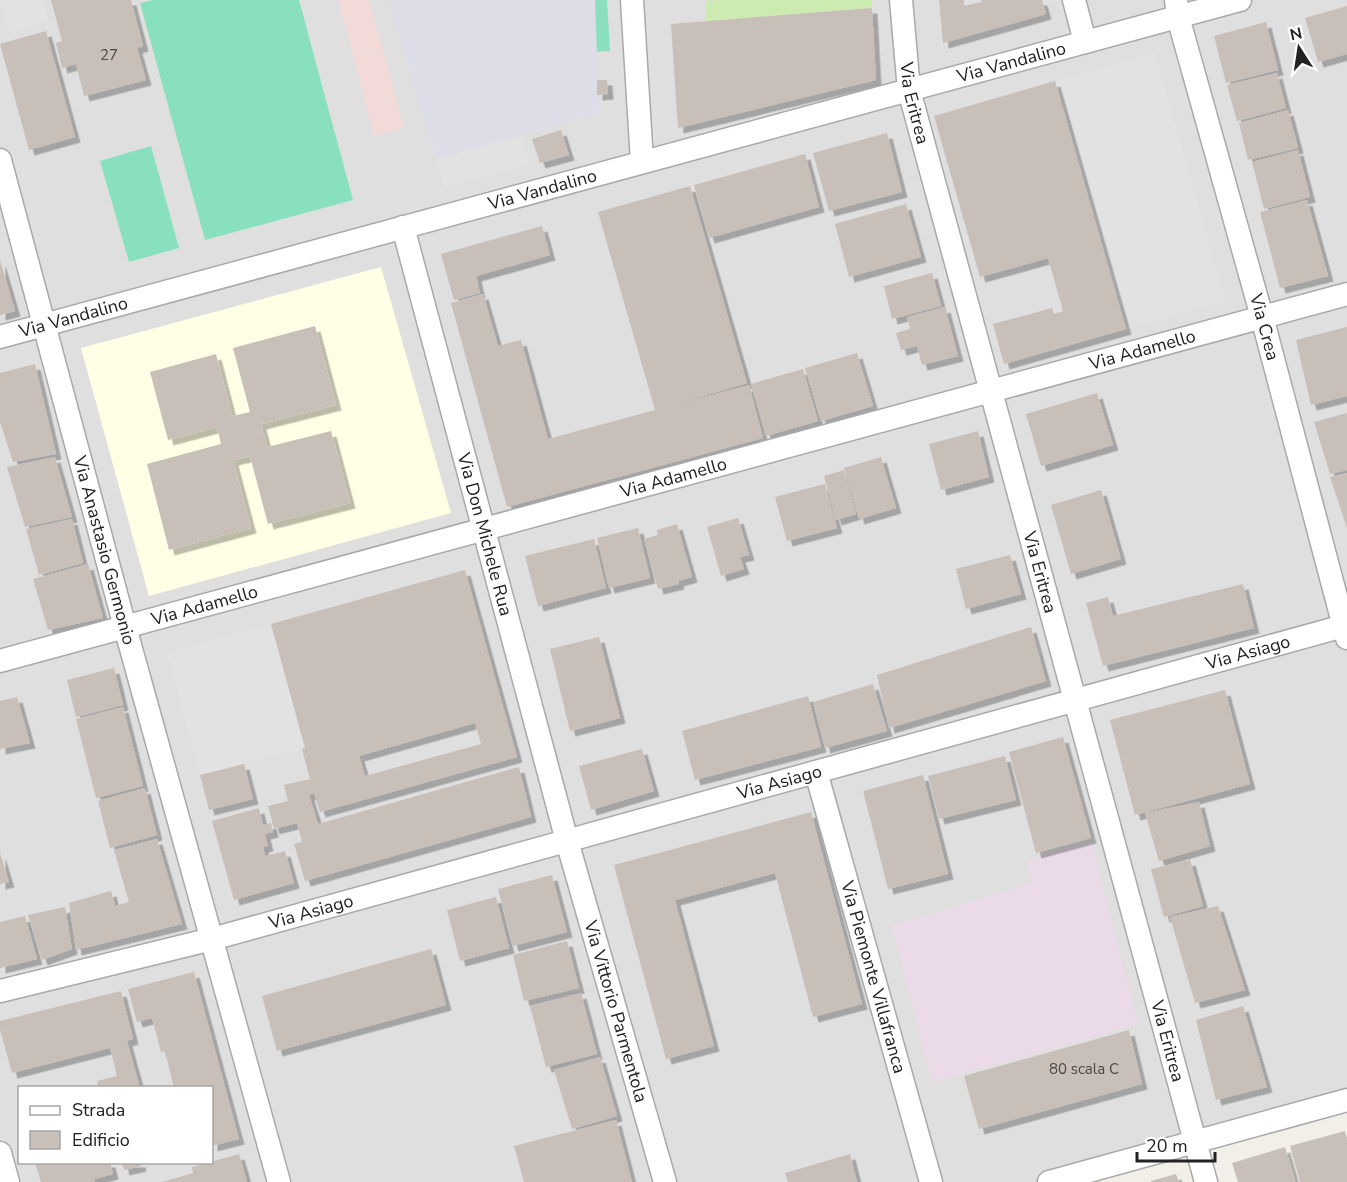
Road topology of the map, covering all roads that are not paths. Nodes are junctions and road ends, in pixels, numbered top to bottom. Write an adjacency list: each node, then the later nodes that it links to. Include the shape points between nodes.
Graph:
1 (632, 0): 10 (street)
2 (901, 0): 8 (street, Via Eritrea)
3 (1074, 0): 7 (street, Via Vandalino)
4 (1159, 0): 6 (street)
5 (1240, 0): 6 (street, Via Vandalino)
6 (1177, 8): 7 (street, Via Vandalino); 13 (street, Via Crea)
7 (1085, 42): 8 (street, Via Vandalino)
8 (909, 90): 10 (street, Via Vandalino); 16 (street, Via Eritrea)
9 (0, 160): 14 (street, Via Anastasio Germonio)
10 (642, 162): 11 (street, Via Vandalino)
11 (403, 227): 14 (street, Via Vandalino); 17 (street, Via Don Michele Rua)
12 (1347, 294): 13 (street, Via Adamello)
13 (1262, 317): 16 (street, Via Adamello); 19 (street, Via Crea)
14 (45, 325): 15 (street, Via Vandalino); 18 (street, Via Anastasio Germonio)
15 (0, 337)
16 (991, 391): 17 (street, Via Adamello); 21 (street, Via Eritrea)
17 (484, 529): 18 (street, Via Adamello); 23 (street, Via Don Michele Rua)
18 (125, 627): 20 (street, Via Adamello); 24 (street, Via Anastasio Germonio)
19 (1346, 630): 21 (street, Via Asiago)
20 (0, 661)
21 (1075, 700): 22 (street, Via Asiago); 27 (street, Via Eritrea)
22 (816, 772): 23 (street, Via Asiago); 32 (street, Via Piemonte Villafranca)
23 (567, 841): 24 (street, Via Asiago); 31 (street, Via Vittorio Parmentola)
24 (212, 939): 25 (street, Via Asiago); 30 (street)
25 (0, 991)
26 (1347, 1100): 27 (street)
27 (1196, 1142): 33 (street); 34 (street, Via Eritrea)
28 (0, 1153): 29 (street)
29 (8, 1182)
30 (279, 1182)
31 (665, 1182)
32 (931, 1182)
33 (1049, 1182)
34 (1206, 1182)

